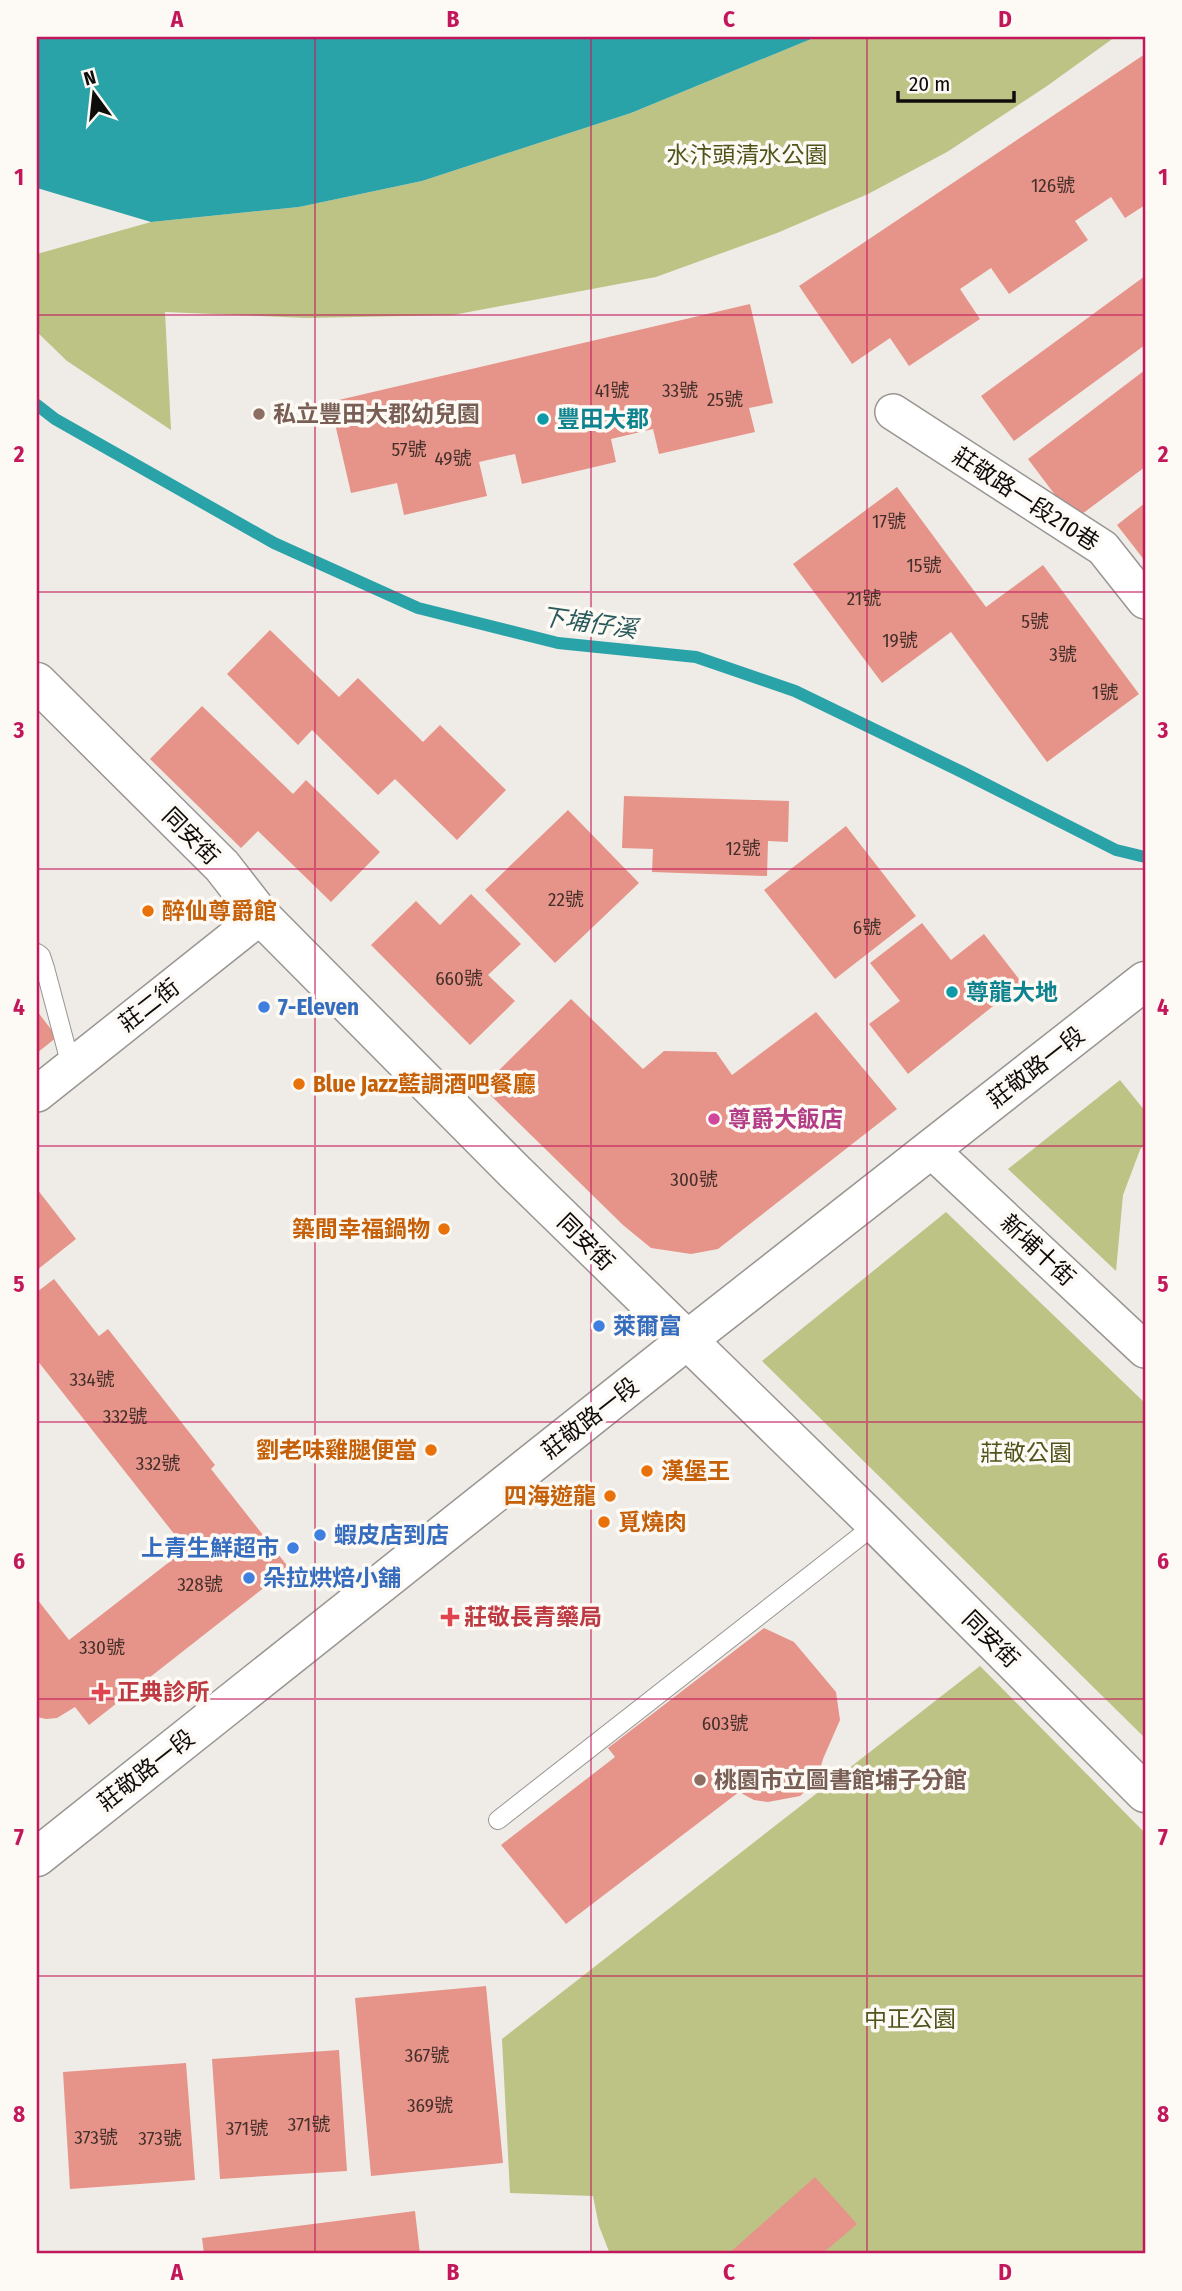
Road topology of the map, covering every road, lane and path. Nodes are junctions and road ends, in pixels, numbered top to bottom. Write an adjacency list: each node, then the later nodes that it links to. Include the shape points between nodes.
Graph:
1 (893, 412): 2 (street, 莊敬路一段210巷, via 1103,548)
2 (1145, 601)
3 (37, 682): 4 (street, 同安街, via 222,866)
4 (261, 916): 7 (street, 莊二街); 10 (street, 同安街)
5 (37, 953): 7 (lane)
6 (1145, 981): 9 (street, 莊敬路一段)
7 (71, 1066): 8 (street, 莊二街)
8 (37, 1094)
9 (930, 1149): 10 (street, 莊敬路一段); 11 (street, 新埔十街)
10 (686, 1341): 12 (street, 同安街); 15 (street, 莊敬路一段)
11 (1145, 1350)
12 (876, 1524): 13 (street, 同安街); 14 (lane)
13 (1145, 1793)
14 (498, 1820)
15 (37, 1857)

